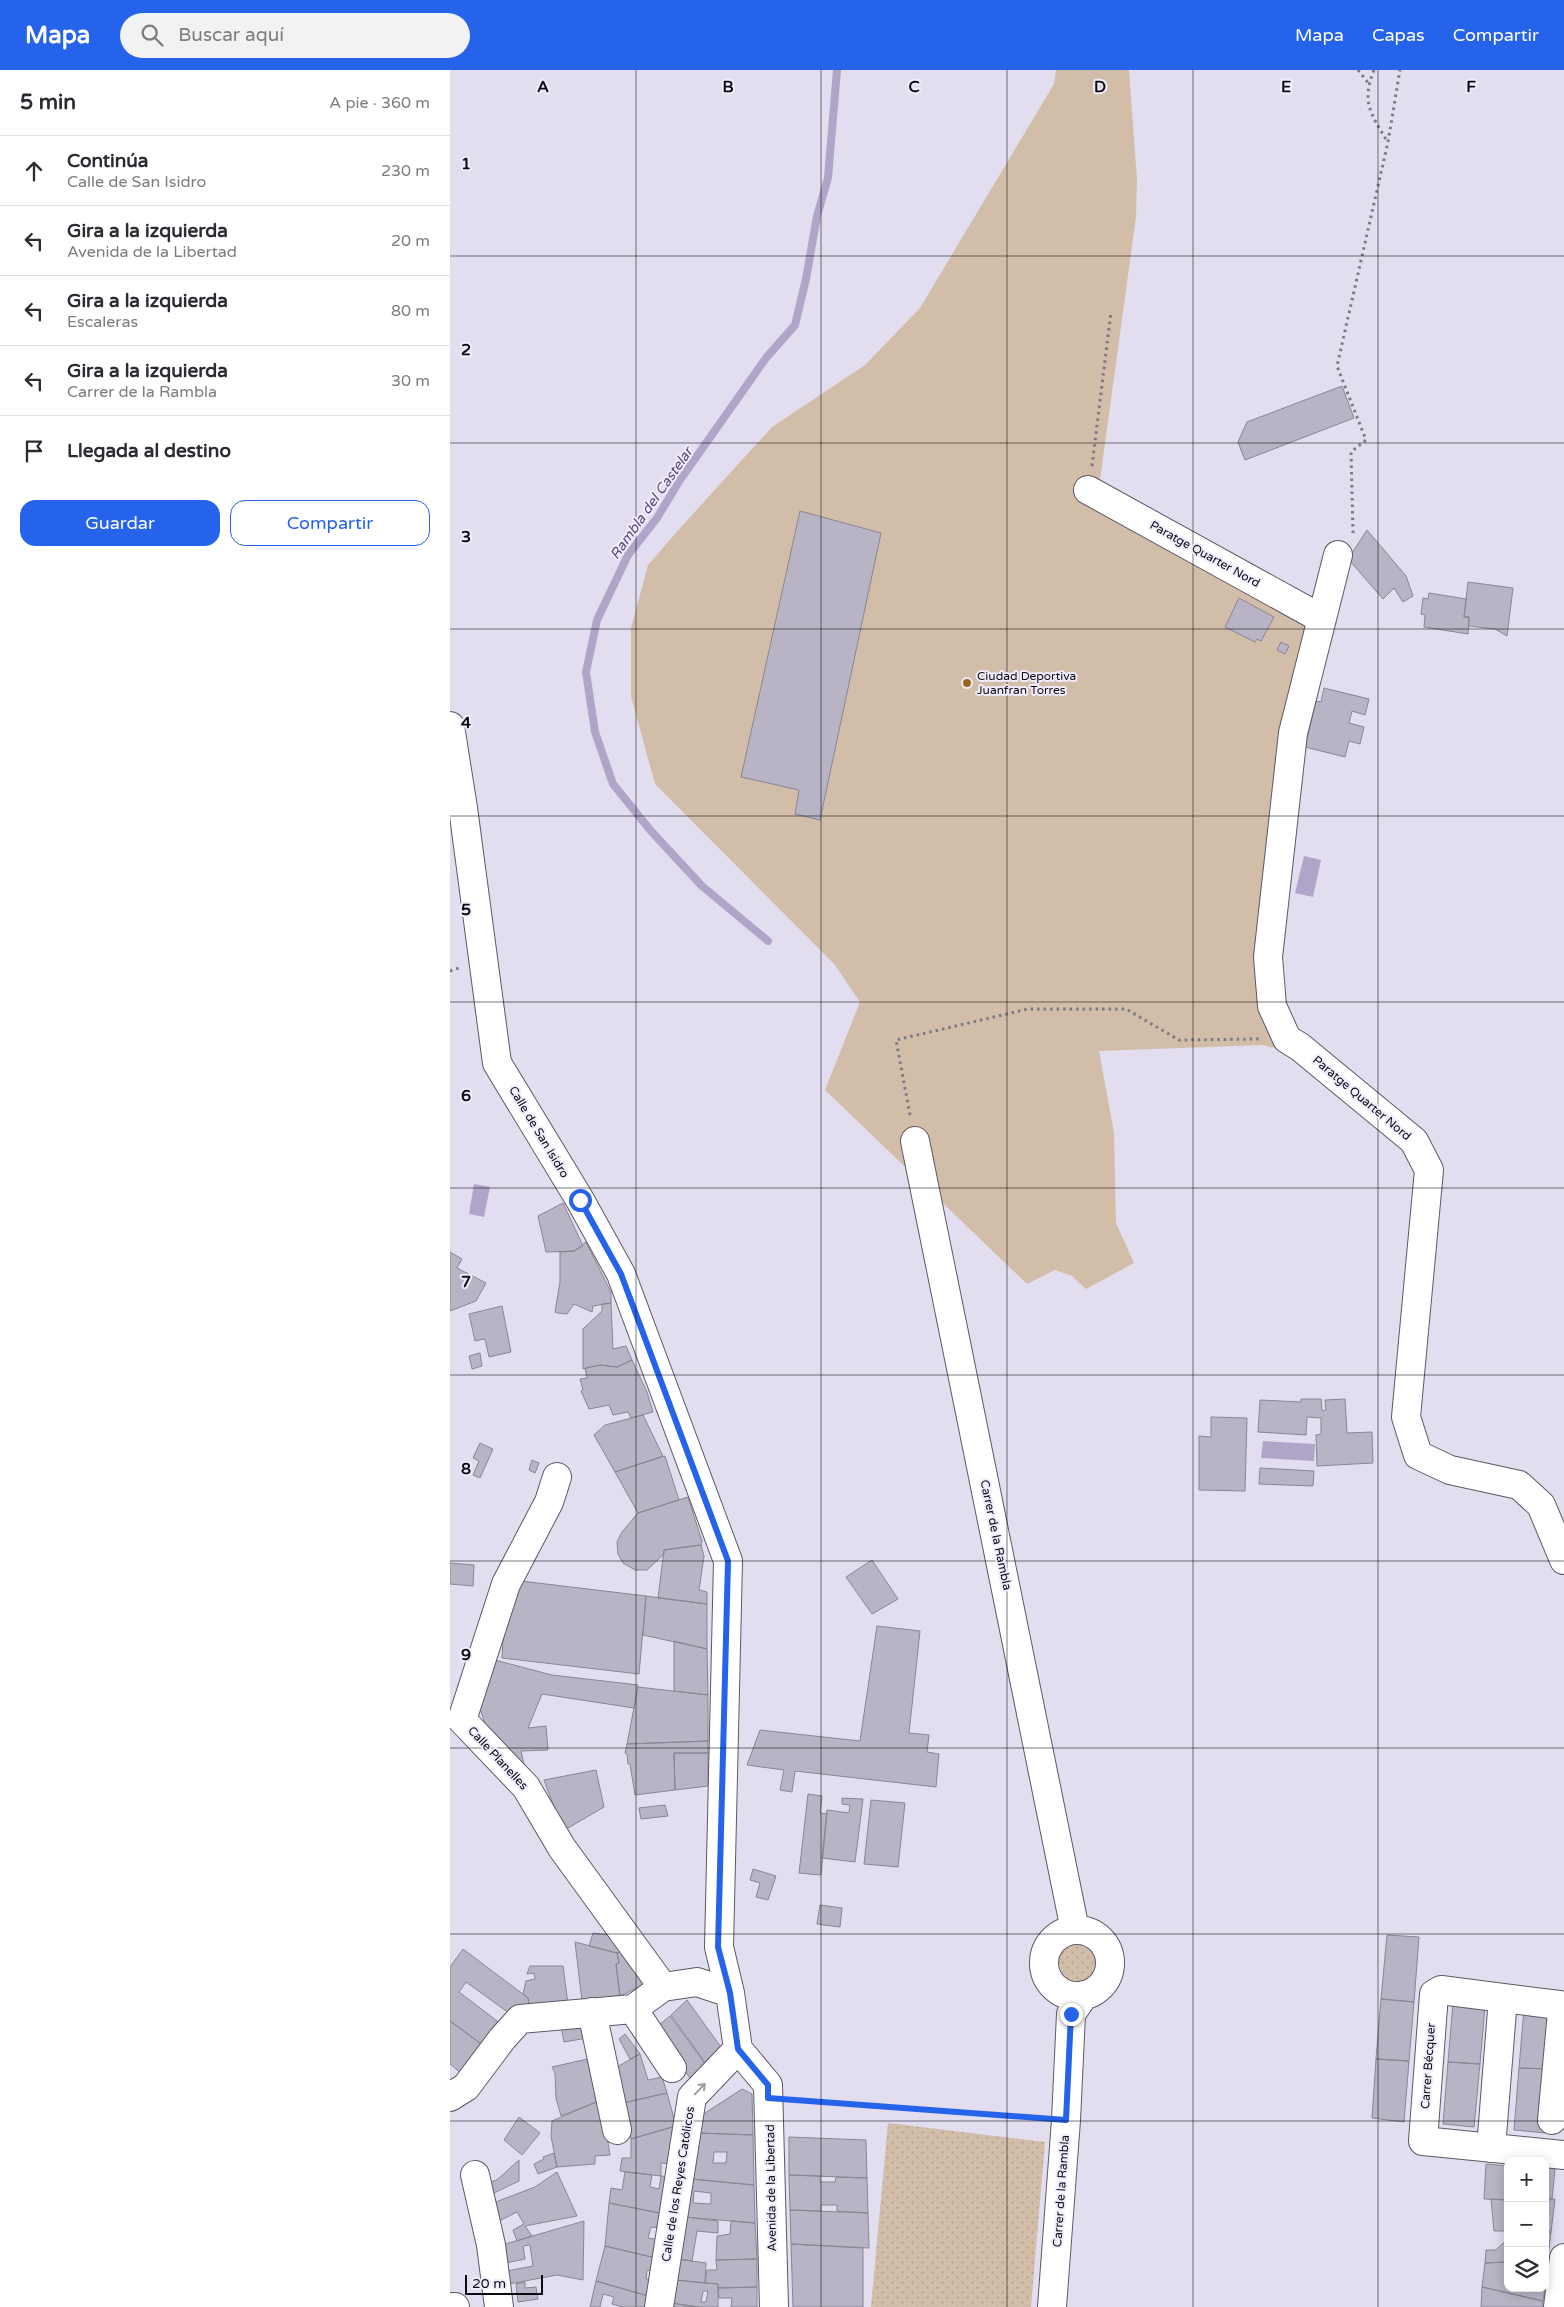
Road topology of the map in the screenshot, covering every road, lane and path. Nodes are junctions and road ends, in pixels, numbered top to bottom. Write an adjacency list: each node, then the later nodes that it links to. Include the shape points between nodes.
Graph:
1 (1358, 70): 4 (path)
2 (1374, 70): 4 (path)
3 (1400, 70): 5 (path)
4 (1368, 84): 5 (path, via 1370,113)
5 (1388, 142): 8 (path, via 1338,366 1366,440 1351,452 1354,532)
6 (1111, 312): 7 (path)
7 (1088, 490): 9 (street, Paratge Quarter Nord)
8 (1338, 555): 9 (street)
9 (1322, 619): 12 (street, via 1293,733 1268,957 1272,1006)
10 (450, 726): 11 (street, Calle de San Isidro)
11 (453, 754): 18 (street, Calle de San Isidro, via 497,1063 621,1274 728,1561 718,1947)
12 (1287, 1039): 13 (path, via 1179,1040 1126,1009 1028,1009 896,1040); 15 (street, Paratge Quarter Nord, via 1300,1046 1414,1141 1429,1170 1406,1417 1418,1455 1450,1470 1519,1485 1541,1504)
13 (915, 1140): 16 (street, Carrer de la Rambla)
14 (557, 1477): 17 (street, Calle Planelles, via 549,1502 506,1584 462,1720 526,1787 562,1848)
15 (1564, 1560)
16 (1075, 1930): 20 (street, via 1054,1939 1044,1959 1044,1970 1056,1989); 20 (street, via 1090,1933 1103,1942 1110,1962 1104,1982)
17 (663, 1987): 18 (street, via 698,1982); 21 (street)
18 (730, 1993): 23 (street, Calle de San Isidro)
19 (1503, 1998): 28 (street, Carrer Bécquer, via 1555,2004 1561,2008); 30 (street); 30 (street, Carrer Bécquer, via 1441,1990 1432,1998 1422,2141)
20 (1078, 2005): 27 (street, Carrer de la Rambla)
21 (632, 2009): 22 (street); 24 (street)
22 (592, 2012): 25 (street, via 520,2019 466,2086); 29 (street)
23 (738, 2049): 26 (street, Avenida de la Libertad, via 768,2085); 36 (street, Calle de los Reyes Católicos, one-way to 23, via 692,2097)
24 (672, 2068)
25 (450, 2096)
26 (768, 2098): 27 (path); 37 (street, Avenida de la Libertad)
27 (1066, 2120): 38 (street, Carrer de la Rambla)
28 (1552, 2120)
29 (617, 2130)
30 (1491, 2148): 31 (street, Carrer Bécquer)
31 (1564, 2155)
32 (475, 2175): 35 (street, via 491,2245)
33 (1564, 2258): 34 (street)
34 (1561, 2297)
35 (499, 2307)
36 (659, 2307)
37 (774, 2307)
38 (1052, 2307)

